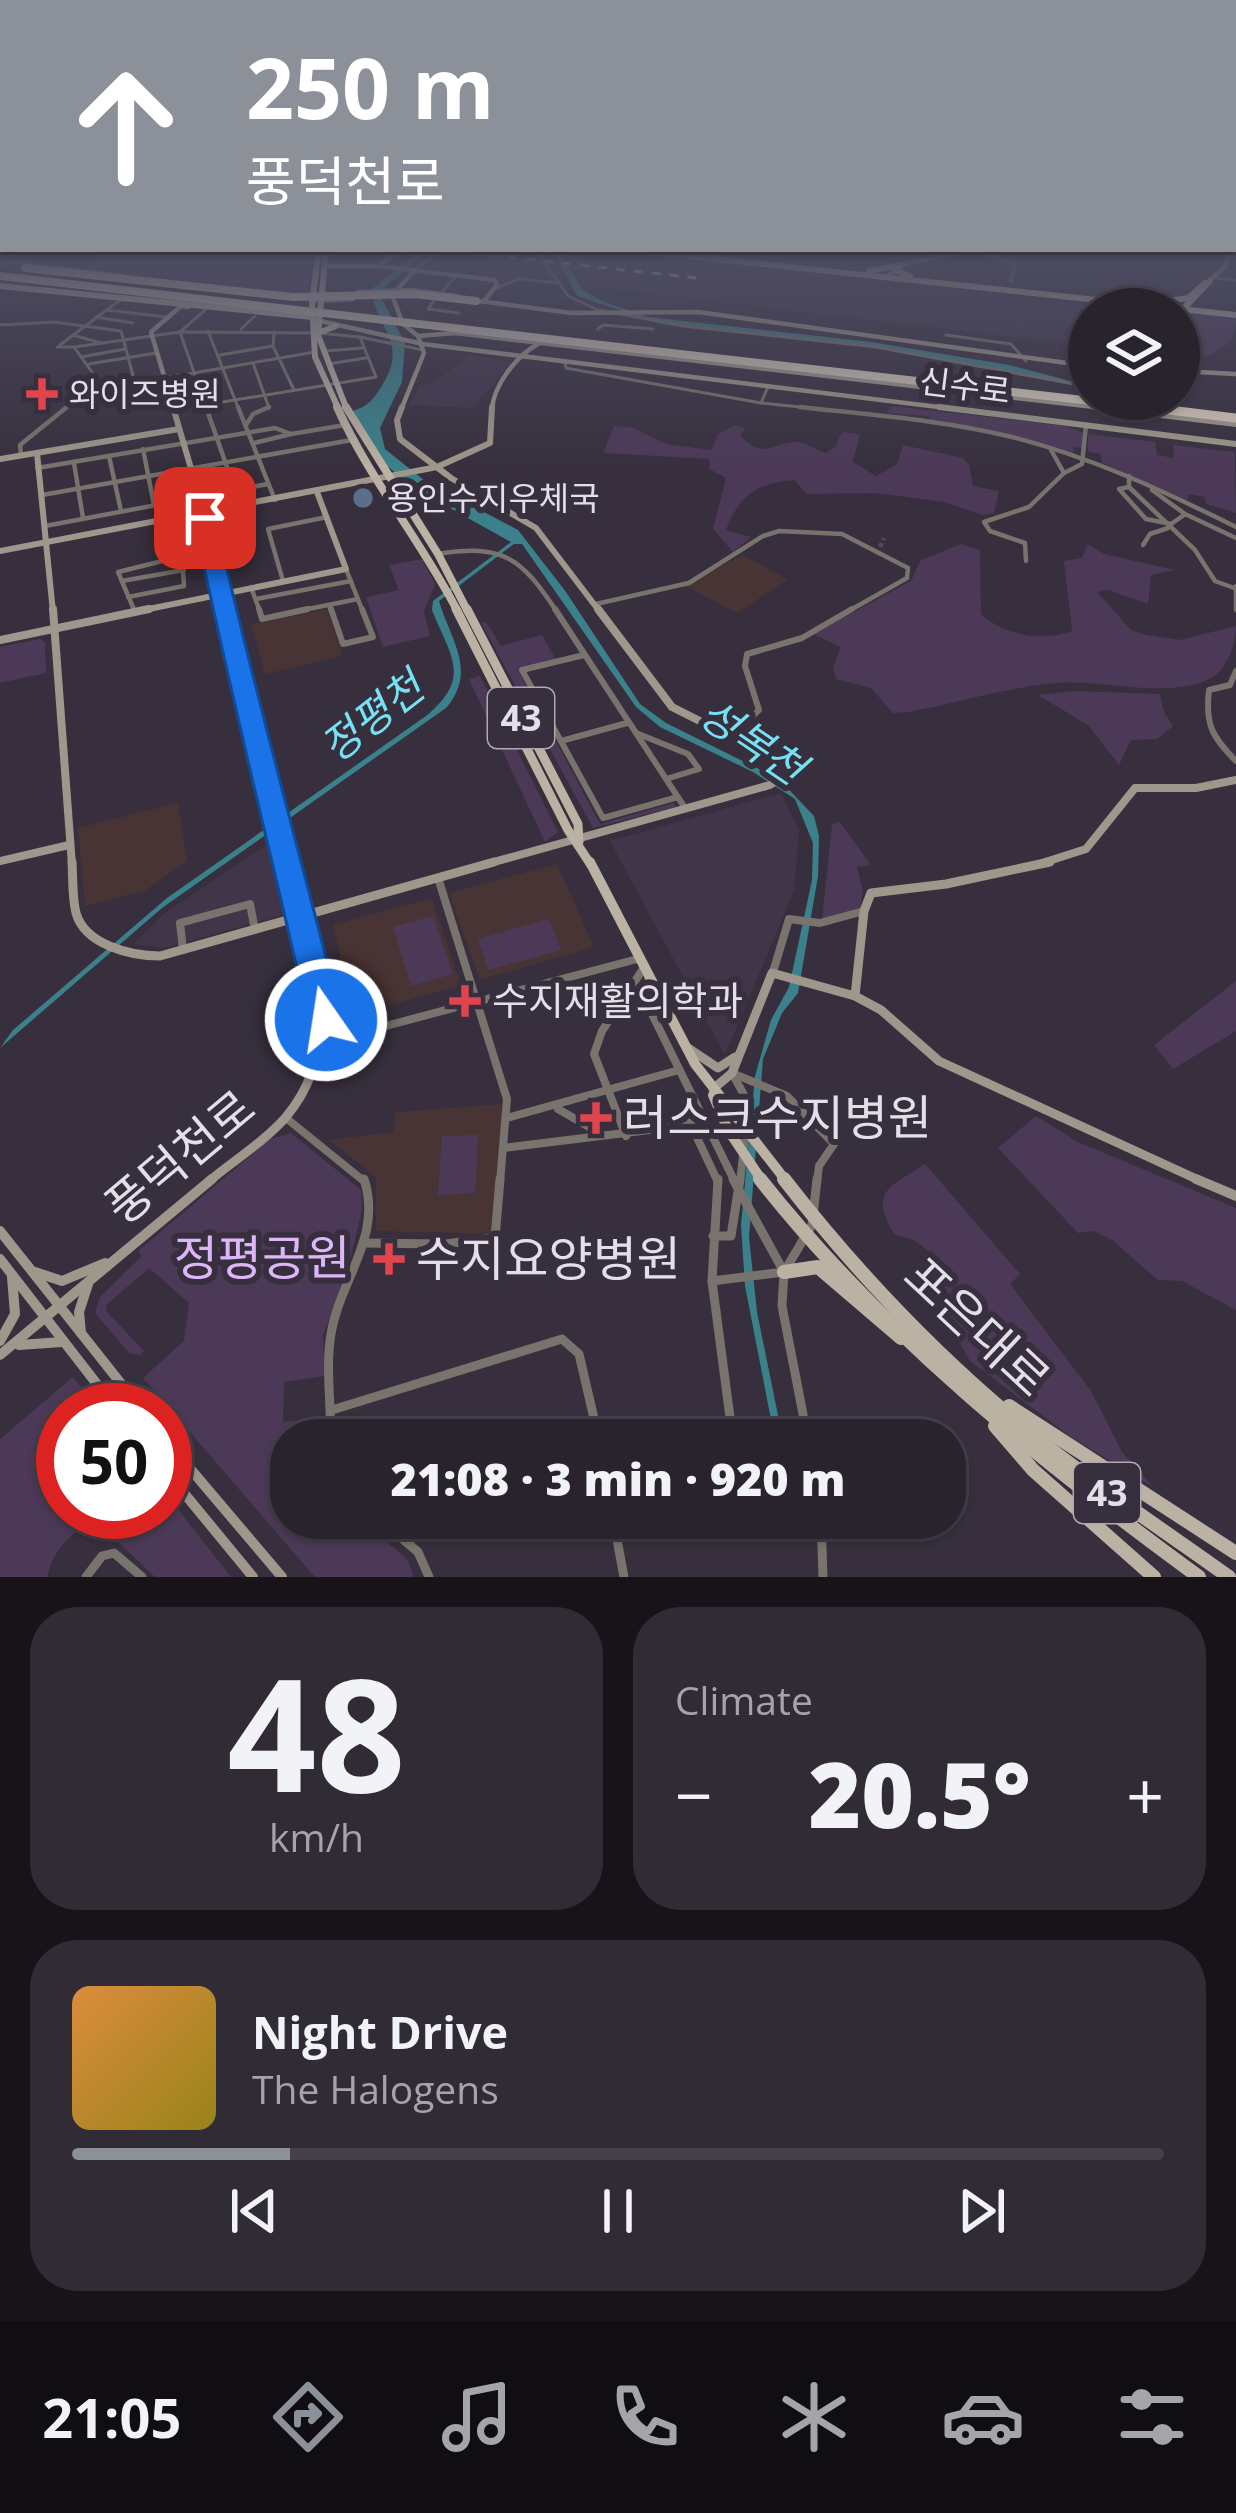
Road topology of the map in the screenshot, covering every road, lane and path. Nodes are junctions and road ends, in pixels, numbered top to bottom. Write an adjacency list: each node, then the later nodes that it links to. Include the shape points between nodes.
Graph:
1 (90, 322): 19 (street)
2 (130, 322): 3 (street)
3 (133, 322): 22 (street)
4 (161, 322): 29 (street)
5 (192, 322): 24 (street)
6 (249, 322): 25 (street)
7 (299, 322): 26 (street)
8 (314, 322): 44 (main road, 포은대로 / 43)
9 (325, 322): 42 (street)
10 (326, 322): 31 (street)
11 (330, 322): 20 (main road)
12 (330, 322): 20 (street)
13 (402, 322): 30 (street)
14 (417, 322): 69 (highway)
15 (417, 322): 78 (highway)
16 (662, 322): 68 (street, via 876,347)
17 (761, 322): 52 (street)
18 (0, 325): 19 (street)
19 (84, 326): 22 (street); 28 (street)
20 (343, 326): 42 (street, via 383,341)
21 (598, 329): 32 (street, via 653,328)
22 (122, 331): 33 (street)
23 (208, 331): 24 (street); 25 (street); 47 (street)
24 (180, 332): 29 (street); 60 (street)
25 (238, 332): 26 (street)
26 (274, 332): 37 (street)
27 (946, 334): 52 (street, via 1011,344)
28 (73, 335): 35 (street); 38 (street, via 57,347)
29 (152, 335): 33 (street); 45 (street)
30 (418, 336): 34 (street); 41 (street)
31 (360, 337): 39 (street); 41 (street)
32 (647, 337)
33 (124, 339): 35 (street); 40 (street)
34 (519, 341): 36 (street); 46 (street)
35 (101, 343): 38 (street)
36 (544, 344): 46 (street); 70 (street)
37 (273, 346): 43 (street); 50 (street)
38 (74, 347): 48 (street)
39 (362, 348): 44 (street); 51 (street)
40 (126, 349): 48 (street); 49 (street)
41 (420, 350): 103 (street, via 396,430)
42 (474, 350): 46 (street, 신수로)
43 (242, 351): 47 (street); 54 (street)
44 (318, 352): 50 (street); 56 (main road, 포은대로 / 43); 65 (main road, 포은대로 / 43)
45 (156, 353): 49 (street); 62 (street)
46 (524, 353): 53 (street, 신수로); 103 (street, via 493,393 491,441)
47 (220, 355): 58 (street)
48 (81, 357): 55 (street)
49 (128, 357): 55 (street); 64 (street)
50 (279, 358): 54 (street); 67 (street)
51 (366, 358): 56 (street); 65 (street, via 376,377)
52 (1026, 361): 57 (street)
53 (566, 362): 66 (street, 신수로); 73 (street)
54 (250, 363): 58 (street); 71 (street)
55 (87, 364): 63 (street)
56 (328, 364): 65 (main road, 포은대로 / 43)
57 (1068, 364)
58 (225, 368): 60 (street); 72 (street)
59 (1200, 371): 61 (street)
60 (195, 373): 62 (street); 74 (street)
61 (1236, 374)
62 (163, 378): 64 (street); 75 (street)
63 (99, 382): 64 (street); 95 (street, via 20,445)
64 (135, 382)
65 (333, 383): 67 (street); 79 (main road, 포은대로 / 43); 107 (main road, 포은대로 / 43, via 360,439)
66 (768, 387): 73 (street); 80 (street, 신수로)
67 (294, 390): 71 (street)
68 (1068, 390)
69 (1068, 392)
70 (1068, 392)
71 (265, 395): 72 (street); 82 (street, via 269,408 253,414)
72 (238, 400): 74 (street); 82 (street)
73 (761, 403): 90 (street, via 947,425)
74 (206, 405): 75 (street); 85 (street)
75 (174, 410): 81 (street)
76 (1200, 412): 78 (street)
77 (1200, 412): 78 (highway)
78 (1236, 418)
79 (345, 425): 83 (street); 86 (main road, 포은대로 / 43)
80 (1086, 425): 89 (street, 신수로); 98 (street)
81 (178, 428): 87 (street); 93 (street)
82 (247, 428): 84 (street); 85 (street); 88 (street)
83 (306, 431): 84 (street); 91 (street)
84 (291, 434): 88 (street)
85 (218, 436): 87 (street); 100 (street)
86 (352, 440): 91 (street); 108 (main road, 포은대로 / 43)
87 (182, 442): 92 (street); 102 (street)
88 (253, 443): 96 (street)
89 (1236, 444)
90 (1048, 447): 98 (street); 104 (street)
91 (311, 448): 96 (street)
92 (143, 449): 94 (street); 105 (street)
93 (37, 453): 95 (street); 101 (street)
94 (108, 455): 99 (street); 109 (street)
95 (21, 456): 97 (street)
96 (258, 457): 100 (street); 110 (street)
97 (0, 459)
98 (1086, 460): 104 (street); 106 (street)
99 (74, 461): 101 (street); 112 (street)
100 (225, 462): 102 (street); 113 (street)
101 (37, 468): 115 (street)
102 (189, 469): 105 (street); 116 (street)
103 (433, 469): 107 (street); 147 (street, via 536,528)
104 (1064, 473): 134 (street, via 1029,507 984,522 1025,543)
105 (148, 476): 109 (street); 118 (street)
106 (1129, 476): 111 (street); 125 (street, via 1129,487)
107 (394, 478): 108 (street); 133 (main road, 포은대로 / 43)
108 (379, 480): 114 (street); 140 (main road, 포은대로 / 43)
109 (116, 482): 112 (street); 119 (street)
110 (268, 484): 113 (street); 117 (street)
111 (1149, 484): 121 (street); 126 (street)
112 (79, 489): 115 (street); 122 (street)
113 (235, 490): 116 (street)
114 (317, 492): 117 (street); 123 (street)
115 (42, 495): 124 (street)
116 (198, 496): 118 (street); 120 (street)
117 (275, 500): 120 (street)
118 (154, 505): 119 (street)
119 (122, 511): 122 (street)
120 (204, 513): 128 (street); 130 (street)
121 (1185, 514): 125 (street); 127 (street)
122 (83, 518): 124 (street)
123 (327, 518): 135 (street); 138 (street, via 268,529)
124 (45, 526): 128 (street)
125 (1167, 526): 129 (street); 142 (street, via 1196,550 1215,581)
126 (1236, 527)
127 (1236, 538)
128 (46, 543): 131 (street); 151 (street)
129 (1143, 544)
130 (211, 549): 132 (street); 143 (street)
131 (0, 551)
132 (182, 554): 136 (street); 137 (street, via 120,571)
133 (439, 554): 140 (main road, 포은대로 / 43); 153 (street, via 476,546 529,570)
134 (1026, 561)
135 (346, 569): 138 (street); 139 (street)
136 (184, 570): 137 (street); 144 (street, via 184,586)
137 (122, 581): 144 (street)
138 (283, 581): 141 (street)
139 (351, 581): 145 (street); 146 (street)
140 (446, 581): 164 (main road, 포은대로 / 43)
141 (251, 587): 143 (street); 145 (street)
142 (1235, 587): 149 (street)
143 (220, 592): 150 (street); 169 (street, 풍덕천로)
144 (128, 597): 150 (street)
145 (256, 598): 148 (street, via 262,619)
146 (358, 599): 148 (street); 148 (street, via 374,637 343,644)
147 (596, 604): 157 (street, via 671,707); 157 (street, via 688,583 779,531 837,533 910,570 802,638 746,654 759,710)
148 (329, 605)
149 (1236, 610)
150 (135, 612): 151 (street)
151 (54, 628): 152 (street); 165 (street)
152 (0, 640)
153 (584, 655): 155 (street); 158 (street, via 522,670)
154 (1236, 671): 159 (street, via 1230,686 1209,690 1205,721)
155 (628, 722): 156 (street); 158 (street)
156 (636, 733): 160 (street); 160 (street, via 688,754 699,770)
157 (730, 738): 163 (street, via 795,769)
158 (561, 741): 162 (street, via 603,818)
159 (1236, 761)
160 (666, 779): 162 (street)
161 (1236, 780): 168 (street, via 1135,788 1086,849 1046,865 878,889)
162 (678, 797): 163 (street)
163 (687, 811): 164 (street)
164 (579, 842): 167 (street); 172 (main road, 포은대로 / 43)
165 (69, 845): 166 (street); 171 (street, via 77,919 97,939 154,957)
166 (0, 860)
167 (439, 881): 169 (street); 175 (street)
168 (864, 911): 173 (street, via 785,923); 174 (street)
169 (302, 918): 170 (street); 177 (street, 풍덕천로, via 326,1020)
170 (255, 930): 171 (street); 171 (street, via 250,904 180,923)
171 (184, 950)
172 (645, 967): 175 (street); 178 (main road, 포은대로 / 43); 179 (street, via 644,998); 182 (street, via 594,1054)
173 (776, 974): 174 (street); 176 (street)
174 (855, 996): 192 (street, via 939,1061)
175 (479, 1003): 177 (street); 186 (street)
176 (746, 1042): 178 (street, via 718,1068); 180 (street)
177 (322, 1043): 185 (street, 풍덕천로, via 304,1095)
178 (686, 1046): 181 (main road, 포은대로 / 43)
179 (679, 1070): 182 (street); 183 (street)
180 (738, 1074): 181 (street); 194 (street, via 748,1116 734,1229); 199 (street, via 776,1089 834,1144 819,1166 804,1245)
181 (712, 1089): 187 (street); 208 (main road, 포은대로 / 43, via 722,1121 775,1197); 211 (main road, 포은대로 / 43, via 833,1242)
182 (608, 1092): 184 (street); 189 (street)
183 (692, 1096): 187 (street); 188 (street)
184 (554, 1107): 186 (street); 190 (street)
185 (285, 1118): 195 (street, via 364,1179 371,1192); 197 (street, 풍덕천로)
186 (507, 1118): 191 (street)
187 (702, 1118): 199 (street)
188 (691, 1125): 189 (street); 194 (street, via 718,1180)
189 (626, 1136): 190 (street)
190 (605, 1137): 191 (street)
191 (503, 1148): 195 (street, via 495,1238)
192 (1236, 1196)
193 (0, 1231): 198 (street)
194 (713, 1236): 202 (street)
195 (363, 1243): 212 (street, via 331,1331)
196 (0, 1259): 200 (street)
197 (112, 1260): 198 (street, via 62,1281); 201 (street, 풍덕천로)
198 (29, 1269): 203 (street)
199 (777, 1274): 202 (street); 208 (main road, via 818,1267); 216 (street)
200 (12, 1276): 204 (street); 207 (street, via 15,1314)
201 (89, 1281): 203 (street, 풍덕천로); 205 (street)
202 (712, 1281): 215 (street)
203 (59, 1308): 204 (street, 풍덕천로); 205 (street)
204 (44, 1321): 206 (street); 207 (street, 풍덕천로)
205 (81, 1335): 210 (street)
206 (62, 1342): 207 (street); 209 (street)
207 (4, 1348)
208 (917, 1348): 211 (main road, 포은대로 / 43)
209 (95, 1383)
210 (120, 1383)
211 (987, 1403): 222 (main road); 230 (main road, via 1033,1470); 231 (main road, 포은대로 / 43, via 1078,1491); 232 (main road, 포은대로 / 43)
212 (332, 1410): 213 (street); 214 (street, via 562,1340 579,1354)
213 (331, 1419)
214 (594, 1419)
215 (730, 1419)
216 (804, 1419)
217 (192, 1471): 226 (street)
218 (192, 1503): 225 (street)
219 (402, 1539): 227 (street)
220 (618, 1539): 228 (street)
221 (819, 1539): 229 (street)
222 (1236, 1553)
223 (86, 1577): 224 (street, via 114,1553)
224 (142, 1577)
225 (253, 1577)
226 (282, 1577)
227 (429, 1577)
228 (624, 1577)
229 (823, 1577)
230 (1154, 1577)
231 (1199, 1577)
232 (1229, 1577)

